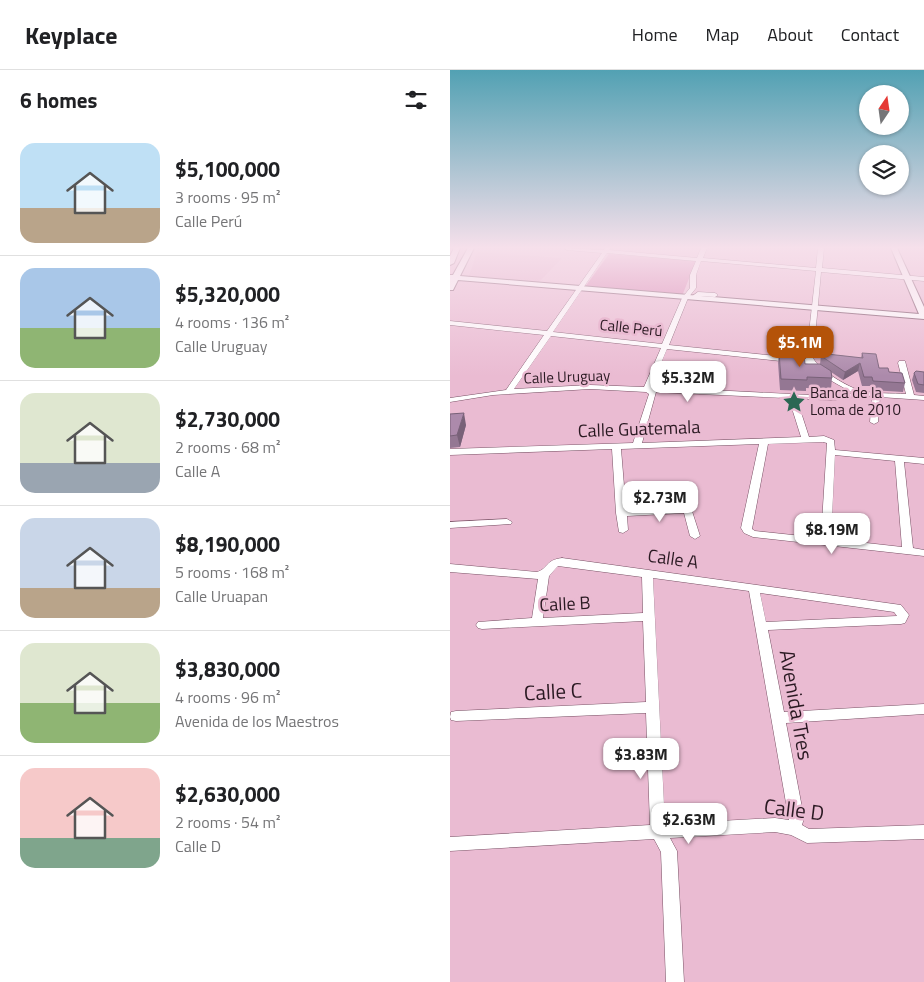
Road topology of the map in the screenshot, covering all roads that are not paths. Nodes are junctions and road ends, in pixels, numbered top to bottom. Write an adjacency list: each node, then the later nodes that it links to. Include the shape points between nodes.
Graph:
1 (578, 291): 11 (street)
2 (598, 291): 7 (main road)
3 (692, 291): 7 (street)
4 (817, 291): 8 (street)
5 (913, 291): 9 (main road)
6 (715, 295): 7 (street, via 698,294)
7 (689, 298): 8 (main road); 12 (street)
8 (816, 308): 9 (main road); 13 (street)
9 (924, 317)
10 (450, 323): 11 (street, Calle Perú)
11 (549, 333): 12 (street, Calle Perú); 16 (street)
12 (665, 346): 13 (street, Calle Perú); 15 (street)
13 (810, 362): 17 (street)
14 (902, 363): 19 (street)
15 (647, 389): 16 (street, Calle Uruguay, via 578,387); 17 (street, Calle Uruguay, via 829,398); 26 (street, via 653,393)
16 (508, 393): 21 (street, Calle Uruguay)
17 (860, 394): 18 (street, Calle Uruguay)
18 (876, 394): 19 (street, Calle Uruguay); 23 (street)
19 (911, 397): 20 (street, Calle Uruguay)
20 (924, 398)
21 (450, 400)
22 (794, 402): 24 (street)
23 (874, 422)
24 (806, 440): 25 (street, Calle Guatemala); 29 (street, Calle Guatemala, via 830,440)
25 (764, 441): 26 (street, Calle Guatemala); 37 (street, via 746,528 753,534)
26 (637, 445): 27 (street, Calle Guatemala)
27 (616, 446): 28 (street, Calle Guatemala); 32 (street)
28 (450, 452)
29 (831, 452): 30 (street); 37 (street)
30 (900, 459): 31 (street); 38 (street)
31 (924, 461)
32 (621, 513): 35 (street); 36 (street, via 688,510)
33 (507, 522): 34 (street)
34 (450, 525)
35 (623, 530)
36 (695, 536)
37 (826, 542): 38 (street)
38 (908, 552): 39 (street)
39 (924, 553)
40 (450, 568): 42 (street)
41 (647, 573): 42 (street, Calle A, via 562,562 550,565); 43 (street, Calle A); 44 (street)
42 (544, 576): 45 (street)
43 (754, 589): 47 (street, Avenida Tres); 47 (street, Calle A, via 897,608 904,614 901,620)
44 (649, 617): 45 (street, Calle B); 48 (street)
45 (538, 622): 46 (street, Calle B)
46 (482, 625)
47 (762, 626): 51 (street, Avenida Tres)
48 (652, 707): 50 (street, Calle C); 53 (street)
49 (924, 709): 51 (street)
50 (456, 716)
51 (777, 718): 52 (street, Avenida Tres, via 797,818)
52 (794, 828): 53 (street, Calle D, via 775,825); 54 (street, Calle D, via 807,836)
53 (658, 831): 55 (street, Calle D); 56 (street, via 669,850)
54 (924, 832)
55 (450, 844)
56 (675, 982)

